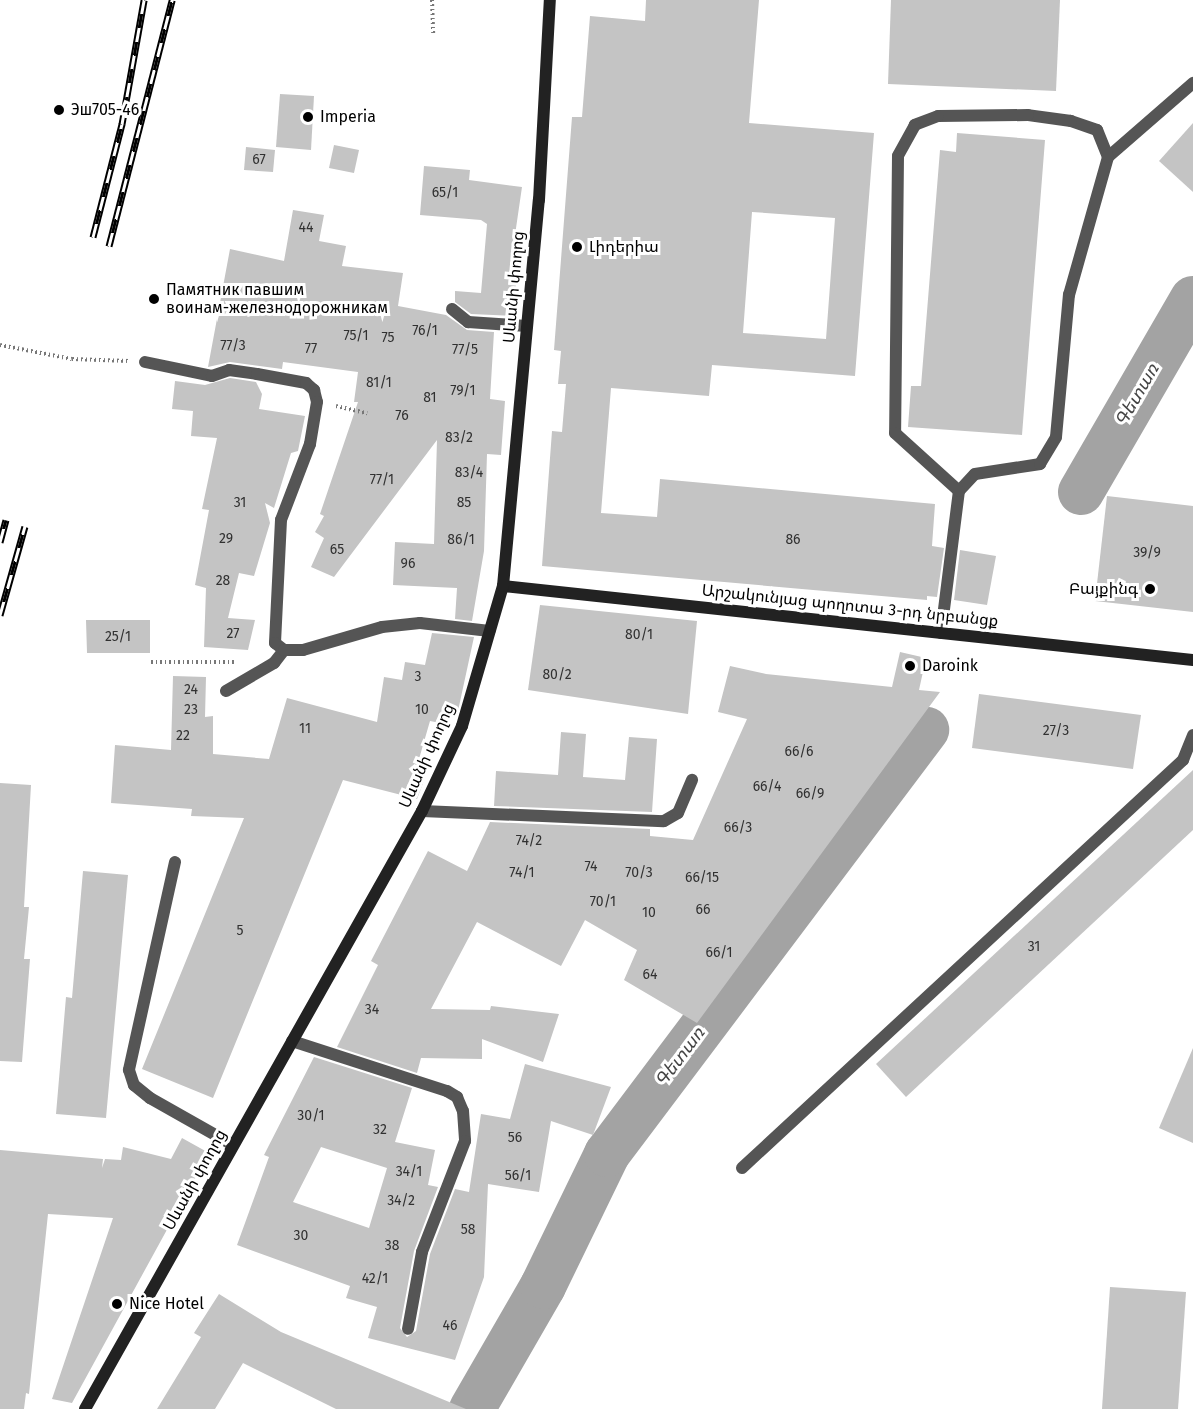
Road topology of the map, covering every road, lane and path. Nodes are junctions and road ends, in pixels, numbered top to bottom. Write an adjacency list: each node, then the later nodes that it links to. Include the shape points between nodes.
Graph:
1 (432, 0): 3 (path)
2 (550, 0): 7 (street, Սևանի փողոց)
3 (433, 35)
4 (1193, 84): 5 (street)
5 (1108, 157): 12 (street, via 1069,295 1056,437 1040,464 975,474); 12 (street, via 1097,130 1071,121 1028,115 938,116 915,125 898,156 896,433)
6 (453, 309): 7 (street, via 468,322)
7 (527, 327): 13 (street, Սևանի փողոց)
8 (0, 345): 9 (path, via 72,359)
9 (145, 362): 10 (street, via 212,376 229,370 306,383)
10 (317, 402): 11 (path); 16 (street, via 310,444 281,520 275,643)
11 (367, 413)
12 (959, 491): 15 (street)
13 (503, 586): 14 (street, Սևանի փողոց); 15 (street, Արշակունյաց պողոտա 3-րդ նրբանցք)
14 (490, 631): 16 (street, via 420,623 382,627 303,650); 23 (street, Սևանի փողոց, via 462,726)
15 (941, 633): 17 (street, Արշակունյաց պողոտա 3-րդ նրբանցք)
16 (285, 650): 20 (street, via 274,663)
17 (1193, 660)
18 (151, 662): 19 (path)
19 (228, 662)
20 (226, 691)
21 (1193, 735): 27 (street, via 1183,760)
22 (692, 780): 23 (street, via 678,813 664,821)
23 (422, 811): 25 (street, Սևանի փողոց)
24 (175, 862): 26 (street, via 129,1070 134,1085 150,1098)
25 (292, 1041): 26 (street, Սևանի փողոց); 28 (street, via 457,1097 465,1141 423,1252)
26 (233, 1145): 29 (street, Սևանի փողոց)
27 (742, 1168)
28 (408, 1329)
29 (85, 1409)

